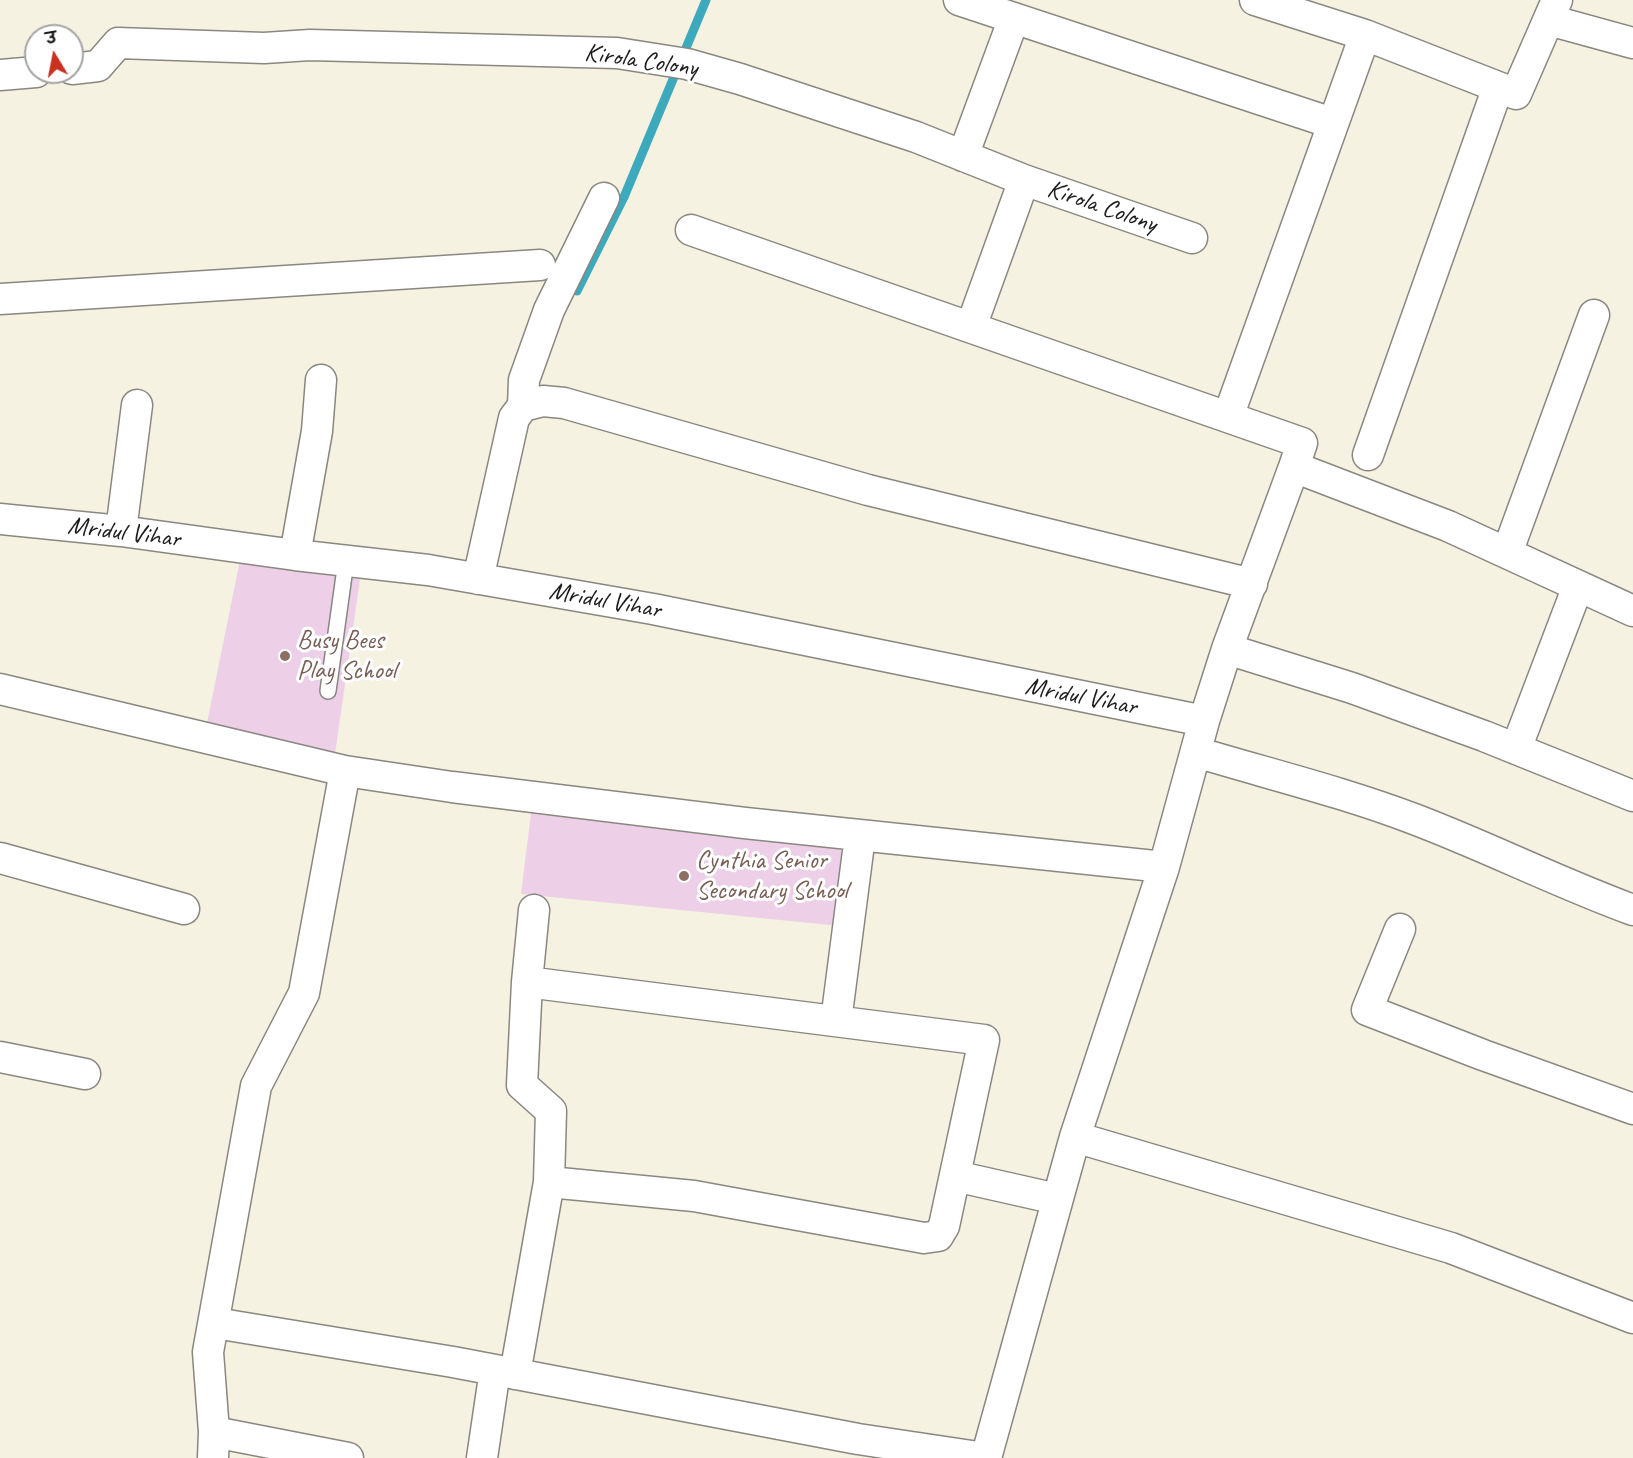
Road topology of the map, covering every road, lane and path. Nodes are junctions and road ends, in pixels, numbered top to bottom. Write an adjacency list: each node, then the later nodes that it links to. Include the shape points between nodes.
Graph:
1 (959, 0): 4 (street)
2 (1256, 0): 5 (street)
3 (1553, 10): 6 (street); 10 (street, via 1516,94)
4 (1014, 18): 11 (street); 12 (street)
5 (1365, 35): 10 (street); 11 (street)
6 (1633, 43)
7 (84, 68): 12 (street, Kirola Colony, via 98,66 118,43 605,52 681,63 740,79)
8 (24, 73): 9 (street)
9 (0, 75)
10 (1498, 87): 25 (street)
11 (1332, 123): 24 (street)
12 (963, 156): 13 (street, Kirola Colony)
13 (1024, 180): 16 (street, Kirola Colony); 20 (street)
14 (604, 198): 23 (street, via 549,310 524,380)
15 (691, 230): 20 (street)
16 (1192, 238)
17 (540, 265): 18 (street)
18 (0, 299)
19 (1594, 315): 29 (street)
20 (971, 327): 24 (street)
21 (321, 380): 30 (street, via 317,431)
22 (137, 405): 28 (street)
23 (523, 406): 32 (street, via 513,418); 33 (street, via 543,401 564,403 868,489)
24 (1228, 417): 26 (street, via 1302,443)
25 (1368, 455)
26 (1294, 467): 29 (street); 33 (street)
27 (0, 519): 28 (street, Mridul Vihar)
28 (121, 531): 30 (street, Mridul Vihar)
29 (1507, 553): 34 (street)
30 (295, 555): 31 (street, Mridul Vihar)
31 (346, 561): 32 (street, Mridul Vihar); 38 (lane)
32 (478, 579): 39 (street, Mridul Vihar, via 653,609)
33 (1252, 584): 36 (street)
34 (1578, 586): 35 (street); 40 (street)
35 (1633, 611)
36 (1227, 649): 39 (street); 40 (street, via 1352,688)
37 (0, 689): 42 (street)
38 (328, 691)
39 (1204, 721): 41 (street)
40 (1516, 748): 43 (street)
41 (1196, 752): 46 (street); 49 (street, via 1414,819)
42 (345, 771): 44 (street); 61 (street, via 304,993 256,1086)
43 (1633, 796)
44 (860, 836): 46 (street); 52 (street)
45 (0, 858): 47 (street)
46 (1164, 867): 56 (street)
47 (184, 909)
48 (534, 910): 51 (street)
49 (1633, 910)
50 (1400, 928): 55 (street, via 1367,1010)
51 (527, 982): 52 (street); 58 (street, via 522,1085 551,1111)
52 (836, 1021): 57 (street, via 984,1040)
53 (0, 1057): 54 (street)
54 (85, 1074)
55 (1633, 1109)
56 (1075, 1137): 59 (street); 60 (street, via 1451,1248)
57 (955, 1176): 58 (street, via 944,1226 938,1236 924,1238 694,1196); 59 (street)
58 (549, 1182): 62 (street)
59 (1057, 1199): 64 (street)
60 (1633, 1318)
61 (214, 1323): 62 (street); 63 (street, via 208,1353)
62 (505, 1372): 64 (street, via 858,1439); 66 (street)
63 (214, 1445): 65 (street)
64 (976, 1457)
65 (348, 1458)
66 (482, 1458)

